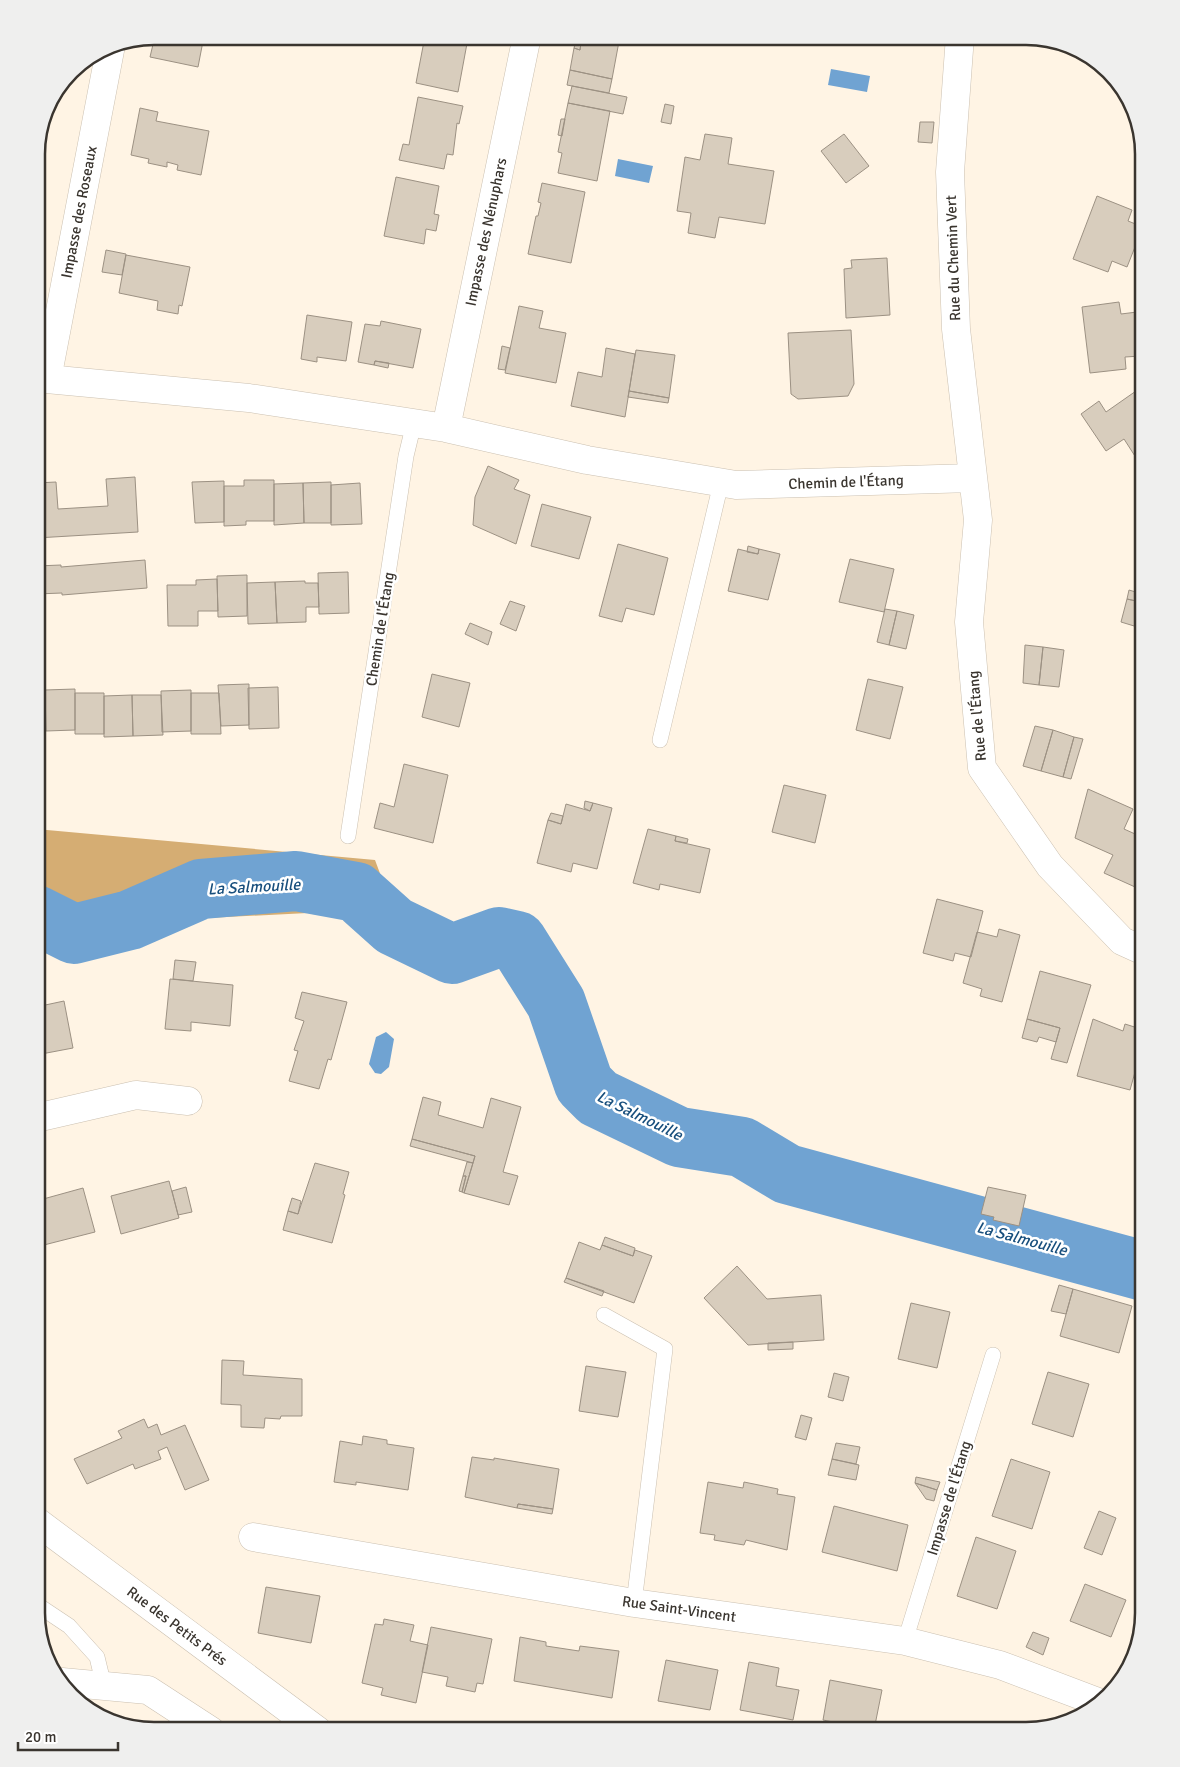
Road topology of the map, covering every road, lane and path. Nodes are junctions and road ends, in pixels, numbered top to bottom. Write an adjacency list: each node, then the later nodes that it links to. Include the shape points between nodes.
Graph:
1 (525, 45): 7 (street, Impasse des Nénuphars)
2 (959, 45): 8 (street, Rue du Chemin Vert, via 950,172 956,329)
3 (109, 54): 4 (street, Impasse des Roseaux)
4 (45, 364)
5 (45, 379): 6 (street, Chemin de l'Étang, via 249,398)
6 (414, 423): 7 (street, Chemin de l'Étang); 11 (lane, Chemin de l'Étang, via 406,456)
7 (446, 428): 9 (street, Chemin de l'Étang, via 587,460)
8 (972, 478): 9 (street, Chemin de l'Étang); 12 (street, Rue de l'Étang, via 978,520 968,622 982,768 1050,866 1122,941)
9 (721, 483): 10 (lane)
10 (660, 740)
11 (348, 836)
12 (1135, 947)
13 (188, 1101): 14 (street, via 136,1095)
14 (45, 1116)
15 (604, 1315): 19 (lane, via 665,1349)
16 (993, 1355): 21 (lane, Impasse de l'Étang)
17 (45, 1528): 26 (street, Rue des Petits Prés)
18 (253, 1537): 19 (street, Rue Saint-Vincent)
19 (634, 1603): 21 (street, Rue Saint-Vincent)
20 (45, 1610): 23 (lane, via 69,1626 97,1657)
21 (905, 1641): 24 (street, Rue Saint-Vincent, via 1000,1665)
22 (71, 1683): 23 (street)
23 (104, 1686): 25 (street, via 148,1690)
24 (1091, 1699)
25 (199, 1722)
26 (307, 1722)

